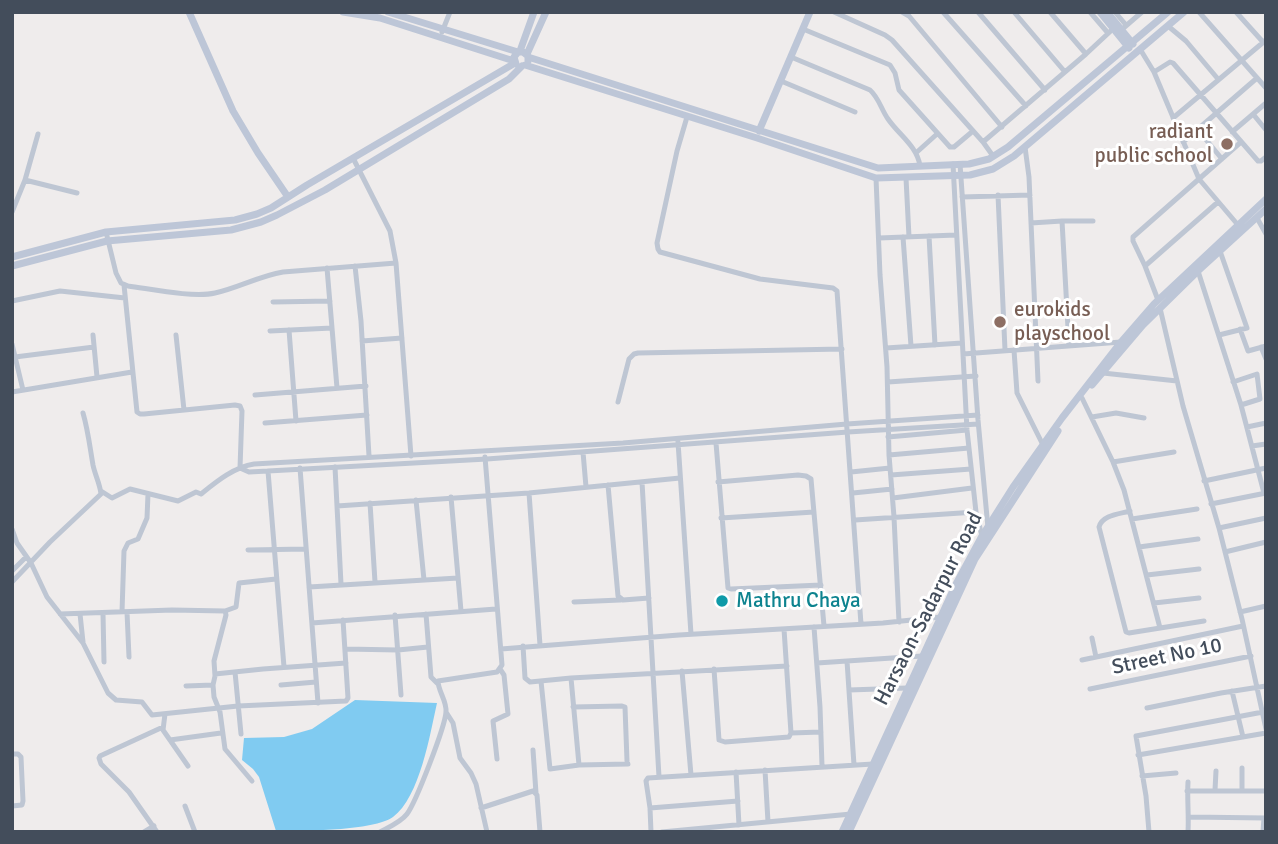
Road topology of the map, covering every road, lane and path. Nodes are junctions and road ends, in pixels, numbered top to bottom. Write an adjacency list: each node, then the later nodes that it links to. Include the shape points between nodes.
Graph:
1 (189, 12): 80 (street, via 233,111)
2 (343, 12): 27 (street, via 380,18)
3 (387, 12): 24 (street)
4 (450, 12): 24 (street)
5 (534, 12): 33 (street)
6 (546, 12): 33 (street)
7 (810, 12): 25 (street)
8 (834, 12): 54 (street, via 892,40)
9 (902, 12): 50 (street)
10 (943, 12): 44 (street)
11 (978, 12): 41 (street)
12 (1014, 12): 35 (street)
13 (1050, 12): 31 (street)
14 (1090, 12): 26 (street)
15 (1100, 12): 26 (street)
16 (1107, 12): 26 (street)
17 (1115, 12): 26 (street)
18 (1142, 12): 26 (street)
19 (1168, 12): 29 (street)
20 (1184, 12): 23 (street)
21 (1199, 12): 34 (street)
22 (1236, 12): 28 (street)
23 (1168, 26): 30 (street); 38 (street)
24 (443, 28): 27 (street); 33 (street)
25 (803, 29): 32 (street); 57 (street, via 890,65 899,90)
26 (1117, 29): 29 (street); 31 (street)
27 (441, 38): 33 (street)
28 (1264, 41): 34 (street)
29 (1129, 44): 30 (street); 64 (street)
30 (1137, 51): 36 (street); 62 (street)
31 (1086, 54): 35 (street)
32 (791, 57): 39 (street); 63 (street, via 870,90 889,121)
33 (521, 59): 48 (street); 51 (street); 66 (street); 70 (street, via 509,79)
34 (1241, 60): 37 (street); 38 (street)
35 (1065, 72): 41 (street)
36 (1154, 72): 42 (street, via 1171,62); 49 (street)
37 (1257, 78): 40 (street); 46 (street)
38 (1219, 79): 42 (street)
39 (780, 82): 45 (street); 51 (street)
40 (1266, 88)
41 (1045, 90): 44 (street)
42 (1200, 95): 46 (street); 49 (street)
43 (1266, 103): 47 (street)
44 (1026, 106): 50 (street)
45 (855, 112)
46 (1216, 114): 52 (street); 55 (street)
47 (1253, 114): 53 (street); 55 (street)
48 (687, 117): 58 (street); 131 (street, via 658,249 752,277 835,289)
49 (1173, 118): 60 (street)
50 (1002, 127): 59 (street)
51 (760, 129): 58 (street); 69 (street, via 878,167)
52 (1198, 130): 60 (street); 67 (street)
53 (1266, 130)
54 (973, 131): 57 (street, via 953,148); 59 (street)
55 (1232, 132): 61 (street)
56 (38, 134): 75 (street)
57 (937, 134): 63 (street)
58 (757, 138): 72 (street)
59 (983, 142): 64 (street)
60 (1183, 142): 74 (street)
61 (1241, 142): 65 (street, via 1259,162); 67 (street)
62 (1025, 146): 71 (street, via 993,169); 78 (street)
63 (917, 152): 69 (street)
64 (993, 156): 68 (street)
65 (1266, 157)
66 (353, 158): 70 (street); 80 (street)
67 (1222, 159): 74 (street)
68 (956, 164): 69 (street); 71 (street)
69 (920, 166)
70 (360, 169): 84 (street); 100 (street, via 390,231)
71 (957, 175): 73 (street); 81 (street); 93 (street)
72 (876, 178): 73 (street); 97 (street)
73 (906, 178): 96 (street)
74 (1199, 179): 83 (street); 102 (street, via 1134,236)
75 (24, 180): 76 (street); 79 (street)
76 (77, 192)
77 (998, 195): 78 (street); 81 (street); 132 (street)
78 (1030, 195): 90 (street)
79 (15, 196): 86 (street)
80 (288, 197): 84 (street); 95 (street, via 235,220)
81 (962, 197): 134 (street)
82 (1266, 199): 91 (street, Harsaon-Sadarpur Road)
83 (1218, 202): 91 (street); 102 (street)
84 (295, 206): 95 (street, via 232,230)
85 (1266, 209): 87 (street, Harsaon-Sadarpur Road)
86 (12, 212)
87 (1257, 218): 92 (street); 98 (street, Harsaon-Sadarpur Road)
88 (1062, 221): 89 (street); 90 (street); 126 (street)
89 (1093, 221)
90 (1031, 223): 130 (street)
91 (1238, 225): 111 (street, Harsaon-Sadarpur Road)
92 (1266, 234)
93 (956, 235): 94 (street); 121 (street)
94 (929, 236): 96 (street); 124 (street)
95 (106, 237): 99 (street); 103 (street); 106 (street, via 118,280)
96 (906, 237): 97 (street); 125 (street)
97 (879, 238): 129 (street)
98 (1220, 251): 105 (street, Harsaon-Sadarpur Road); 113 (street, via 1247,328)
99 (12, 257)
100 (396, 262): 101 (street); 119 (street)
101 (355, 266): 104 (street); 120 (street)
102 (1146, 266): 111 (street)
103 (12, 267)
104 (327, 268): 106 (street, via 275,273 208,294); 109 (street)
105 (1198, 271): 111 (street, Harsaon-Sadarpur Road); 118 (street)
106 (124, 285): 107 (street)
107 (125, 298): 108 (street, via 60,291); 138 (street)
108 (12, 301)
109 (330, 301): 110 (street); 112 (street)
110 (273, 302)
111 (1159, 304): 123 (street, Harsaon-Sadarpur Road); 144 (street)
112 (332, 328): 114 (street); 148 (street)
113 (1240, 329): 118 (street); 127 (street, via 1248,351)
114 (289, 330): 115 (street); 150 (street)
115 (270, 331)
116 (93, 335): 128 (street)
117 (176, 335): 156 (street)
118 (1219, 335): 146 (street)
119 (402, 338): 120 (street); 184 (street)
120 (362, 341): 147 (street)
121 (962, 343): 124 (street); 135 (street)
122 (12, 344): 136 (street)
123 (1123, 344): 126 (street); 139 (street, Harsaon-Sadarpur Road); 176 (street, Harsaon-Sadarpur Road)
124 (935, 345): 125 (street)
125 (911, 346): 129 (street)
126 (1069, 346): 130 (street)
127 (1264, 346): 137 (street)
128 (94, 347): 136 (street); 141 (street)
129 (886, 348): 145 (street)
130 (1036, 348): 133 (street); 143 (street)
131 (842, 349): 154 (street, via 638,353 629,359); 167 (street)
132 (1006, 350): 133 (street); 134 (street)
133 (1014, 350): 176 (street, via 1017,393)
134 (974, 352): 135 (street); 140 (street)
135 (963, 354): 142 (street)
136 (15, 357): 149 (street)
137 (1266, 359)
138 (132, 372): 141 (street); 156 (street, via 138,413)
139 (1103, 373): 144 (street); 153 (street, Harsaon-Sadarpur Road)
140 (976, 376): 142 (street); 159 (street)
141 (97, 377): 149 (street)
142 (965, 377): 145 (street); 160 (street)
143 (1038, 381)
144 (1177, 381): 198 (street)
145 (888, 382): 164 (street)
146 (1233, 382): 155 (street); 155 (street, via 1257,374 1260,400)
147 (366, 386): 148 (street); 158 (street)
148 (337, 388): 150 (street)
149 (23, 390): 151 (street)
150 (294, 391): 152 (street); 163 (street)
151 (12, 392)
152 (255, 395)
153 (1082, 398): 161 (street); 228 (street, Harsaon-Sadarpur Road)
154 (618, 402)
155 (1241, 405): 170 (street)
156 (184, 410): 189 (street, via 240,406)
157 (83, 413): 205 (street)
158 (367, 415): 163 (street); 183 (street)
159 (978, 415): 160 (street); 168 (street)
160 (966, 416): 164 (street); 169 (street)
161 (1092, 417): 162 (street, via 1116,413); 187 (street)
162 (1144, 418)
163 (296, 421): 165 (street)
164 (888, 422): 167 (street); 172 (street)
165 (265, 423)
166 (1266, 423): 170 (street)
167 (847, 424): 171 (street); 173 (street)
168 (978, 425): 169 (street); 228 (street)
169 (967, 428): 172 (street); 179 (street)
170 (1247, 428): 177 (street)
171 (848, 432): 172 (street); 174 (street); 195 (street)
172 (888, 433): 182 (street)
173 (678, 442): 174 (street); 178 (street); 197 (street)
174 (716, 443): 200 (street)
175 (1266, 444): 177 (street)
176 (1043, 446): 228 (street, Harsaon-Sadarpur Road)
177 (1252, 446): 193 (street)
178 (583, 448): 180 (street); 185 (street); 202 (street)
179 (969, 448): 182 (street); 192 (street)
180 (485, 451): 184 (street); 185 (street)
181 (1174, 452): 187 (street)
182 (889, 455): 196 (street)
183 (369, 456): 184 (street); 186 (street)
184 (411, 459): 185 (street); 188 (street)
185 (485, 459): 210 (street)
186 (300, 461): 189 (street); 191 (street)
187 (1113, 462): 218 (street)
188 (335, 467): 191 (street); 216 (street)
189 (240, 468): 194 (street); 209 (street, via 201,494 177,501)
190 (1266, 468): 193 (street)
191 (300, 469): 194 (street); 232 (street)
192 (971, 469): 196 (street); 203 (street)
193 (1258, 470): 198 (street); 208 (street)
194 (268, 471): 234 (street)
195 (851, 472): 196 (street); 207 (street)
196 (890, 472): 204 (street)
197 (680, 478): 199 (street); 275 (street)
198 (1204, 481): 215 (street)
199 (642, 482): 201 (street); 248 (street)
200 (718, 482): 219 (street, via 806,476 812,482); 223 (street)
201 (608, 485): 202 (street); 250 (street)
202 (586, 487): 206 (street)
203 (972, 488): 212 (street); 220 (street)
204 (892, 489): 207 (street); 212 (street)
205 (101, 491): 209 (street, via 113,498 130,489); 236 (street)
206 (529, 493): 210 (street); 279 (street)
207 (853, 493): 225 (street)
208 (1265, 493): 215 (street)
209 (148, 494): 257 (street, via 147,518 138,538 124,551)
210 (487, 496): 211 (street); 254 (street)
211 (451, 497): 213 (street); 240 (street)
212 (893, 498): 221 (street)
213 (416, 500): 214 (street); 242 (street)
214 (370, 503): 216 (street); 244 (street)
215 (1211, 504): 226 (street)
216 (337, 506): 245 (street)
217 (1197, 509): 224 (street)
218 (1130, 511): 224 (street); 273 (street, via 1099,523 1125,630)
219 (814, 512): 223 (street); 246 (street)
220 (975, 512): 221 (street); 228 (street)
221 (894, 517): 225 (street); 267 (street)
222 (1266, 517): 226 (street)
223 (721, 518): 246 (street, via 729,589)
224 (1132, 519): 231 (street)
225 (855, 520): 269 (street)
226 (1219, 528): 235 (street)
227 (12, 529): 236 (street)
228 (986, 536): 264 (street, Harsaon-Sadarpur Road); 379 (street, Harsaon-Sadarpur Road)
229 (1198, 539): 231 (street)
230 (1266, 542): 235 (street)
231 (1139, 547): 239 (street)
232 (306, 549): 234 (street); 247 (street)
233 (248, 550): 234 (street)
234 (275, 550): 241 (street)
235 (1224, 552): 258 (street)
236 (28, 560): 238 (street); 243 (street); 260 (street)
237 (1199, 569): 239 (street)
238 (12, 571)
239 (1147, 575): 252 (street)
240 (458, 578): 242 (street); 256 (street)
241 (276, 579): 255 (street, via 239,583 236,607); 296 (street)
242 (424, 580): 244 (street)
243 (12, 582)
244 (375, 582): 245 (street)
245 (341, 584): 247 (street)
246 (821, 585): 270 (street)
247 (309, 587): 268 (street)
248 (649, 598): 250 (street); 276 (street)
249 (1199, 598): 252 (street)
250 (620, 600): 251 (street)
251 (574, 602)
252 (1154, 603): 273 (street)
253 (1266, 606): 258 (street)
254 (496, 609): 256 (street); 283 (street)
255 (225, 611): 257 (street); 302 (street)
256 (461, 611): 262 (street)
257 (125, 612): 259 (street); 287 (street)
258 (1240, 612): 271 (street)
259 (103, 613): 261 (street); 291 (street)
260 (60, 614): 261 (street); 278 (street)
261 (80, 614): 278 (street)
262 (426, 614): 263 (street); 281 (street)
263 (395, 615): 265 (street); 284 (street)
264 (940, 617): 267 (street); 285 (street, Harsaon-Sadarpur Road)
265 (342, 620): 268 (street); 282 (street)
266 (1204, 621): 273 (street)
267 (899, 622): 269 (street)
268 (312, 623): 294 (street)
269 (861, 624): 270 (street)
270 (824, 626): 272 (street)
271 (1243, 626): 286 (street); 288 (street)
272 (814, 627): 274 (street); 293 (street)
273 (1160, 628)
274 (784, 629): 275 (street); 295 (street)
275 (691, 634): 276 (street)
276 (652, 637): 279 (street); 301 (street)
277 (1092, 638): 288 (street)
278 (83, 643): 324 (street, via 113,699 142,702 152,715)
279 (540, 645): 280 (street)
280 (523, 646): 283 (street); 304 (street, via 526,680)
281 (428, 647): 284 (street); 306 (street, via 431,679)
282 (345, 649): 284 (street); 292 (street)
283 (501, 649): 297 (street)
284 (398, 650): 316 (street)
285 (922, 656): 290 (street); 312 (street, Harsaon-Sadarpur Road)
286 (1251, 656): 311 (street); 313 (street, Street No 10)
287 (128, 657)
288 (1096, 657): 289 (street)
289 (1082, 660)
290 (847, 661): 293 (street); 314 (street)
291 (104, 662)
292 (346, 663): 294 (street); 317 (street, via 347,700)
293 (817, 663): 328 (street)
294 (315, 665): 296 (street); 305 (street)
295 (787, 666): 298 (street); 330 (street)
296 (284, 667): 300 (street)
297 (500, 669): 306 (street); 337 (street, via 508,714 493,721)
298 (715, 669): 299 (street); 330 (street, via 719,740 787,737)
299 (682, 671): 301 (street); 348 (street)
300 (235, 672): 302 (street); 318 (street)
301 (654, 673): 303 (street); 350 (street)
302 (215, 674): 307 (street)
303 (570, 678): 304 (street); 319 (street)
304 (541, 681): 340 (street, via 550,769)
305 (316, 682): 308 (street); 317 (street)
306 (437, 683): 323 (street)
307 (213, 685): 310 (street); 320 (street)
308 (281, 685)
309 (1266, 685): 311 (street)
310 (186, 686)
311 (1257, 687): 315 (street); 322 (street)
312 (907, 688): 314 (street); 338 (street, Harsaon-Sadarpur Road)
313 (1090, 689)
314 (849, 690): 341 (street)
315 (1232, 691): 321 (street); 325 (street)
316 (401, 695)
317 (318, 703): 318 (street)
318 (238, 706): 320 (street); 331 (street)
319 (573, 707): 340 (street); 340 (street, via 625,707 628,763)
320 (219, 708): 324 (street); 329 (street)
321 (1147, 708)
322 (1264, 711): 325 (street); 327 (street)
323 (446, 712): 363 (street, via 460,758 476,784); 373 (street, via 408,812)
324 (165, 714): 326 (street)
325 (1238, 717): 332 (street); 336 (street, via 1136,735)
326 (163, 727): 333 (street); 370 (street, via 99,758)
327 (1266, 731): 332 (street)
328 (821, 732): 330 (street); 342 (street)
329 (221, 733): 333 (street); 353 (street, via 226,751)
330 (791, 733)
331 (241, 734)
332 (1243, 737): 336 (street)
333 (170, 740): 339 (street)
334 (533, 750): 359 (street)
335 (12, 754): 352 (street, via 21,757)
336 (1138, 755): 349 (street)
337 (497, 759)
338 (873, 764): 341 (street); 365 (street, Harsaon-Sadarpur Road)
339 (188, 765)
340 (579, 765)
341 (854, 765): 342 (street)
342 (822, 766): 344 (street)
343 (1242, 768): 357 (street)
344 (765, 770): 346 (street); 368 (street)
345 (1216, 771): 355 (street)
346 (736, 772): 348 (street); 360 (street)
347 (1176, 773): 349 (street)
348 (691, 775): 350 (street)
349 (1142, 776): 380 (street)
350 (659, 777): 364 (street, via 646,779)
351 (12, 781): 352 (street)
352 (23, 781): 362 (street, via 23,803)
353 (252, 781)
354 (1188, 782): 356 (street)
355 (1215, 790): 356 (street); 357 (street)
356 (1187, 791): 366 (street)
357 (1242, 791): 358 (street)
358 (1266, 791)
359 (536, 793): 363 (street, via 530,791); 375 (street)
360 (738, 801): 364 (street); 369 (street)
361 (185, 806): 372 (street)
362 (12, 807)
363 (481, 808): 374 (street)
364 (650, 808): 376 (street)
365 (850, 814): 368 (street); 378 (street, Harsaon-Sadarpur Road)
366 (1190, 817): 367 (street); 381 (street)
367 (1265, 818): 382 (street)
368 (768, 822): 369 (street)
369 (739, 825): 377 (street)
370 (156, 829): 371 (street)
371 (144, 832)
372 (195, 832)
373 (380, 832)
374 (487, 832)
375 (540, 832)
376 (651, 832)
377 (663, 832)
378 (842, 832)
379 (849, 832)
380 (1149, 832)
381 (1188, 832)
382 (1263, 832)

